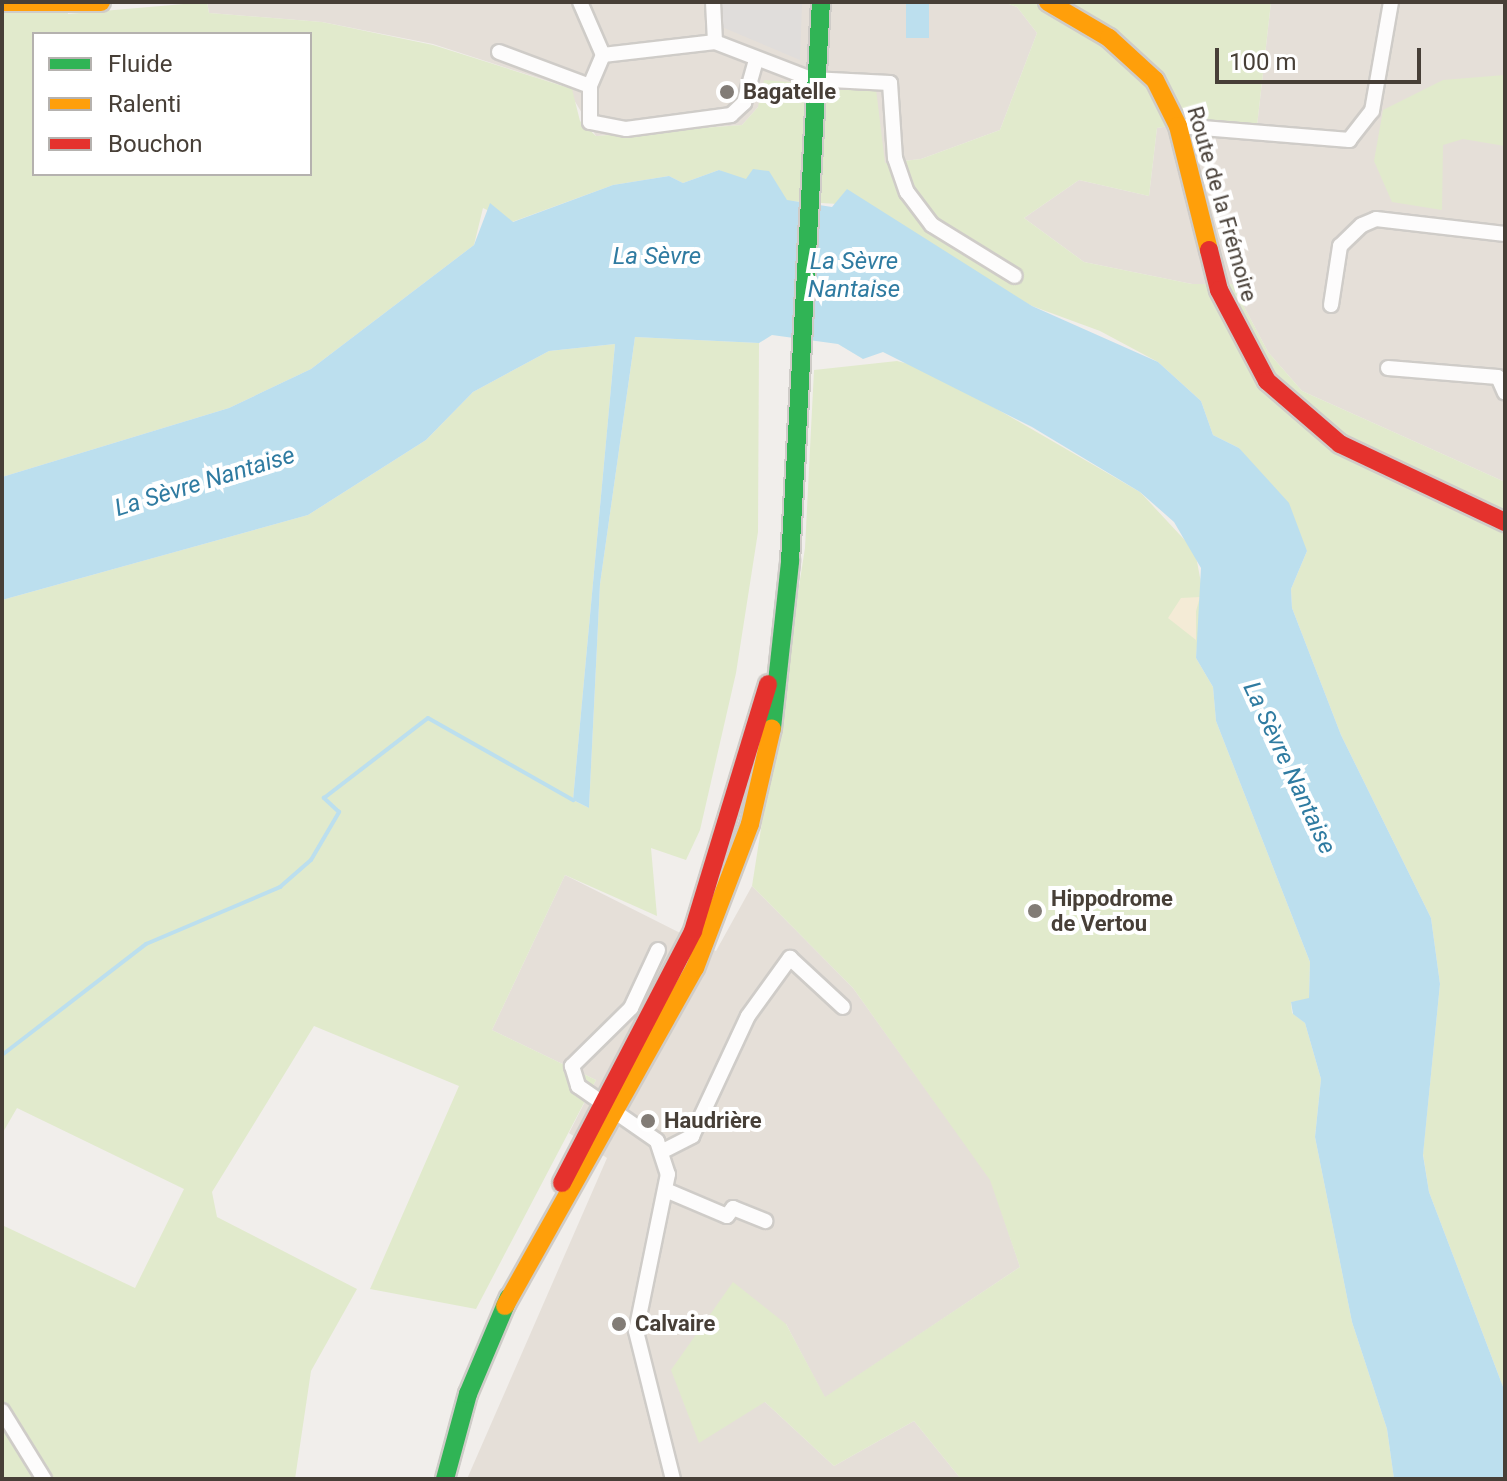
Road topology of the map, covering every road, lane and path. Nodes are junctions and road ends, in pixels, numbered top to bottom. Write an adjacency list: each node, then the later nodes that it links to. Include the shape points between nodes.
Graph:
1 (2, 2): 2 (street)
2 (101, 2)
3 (580, 2): 10 (street)
4 (713, 2): 8 (street)
5 (821, 2): 12 (street)
6 (1048, 2): 14 (street, Route de la Frémoire, via 1134,58)
7 (1391, 2): 14 (street, via 1372,111 1349,140)
8 (715, 42): 10 (street); 11 (street)
9 (499, 52): 13 (street)
10 (603, 55): 13 (street)
11 (756, 60): 12 (street); 13 (street, via 744,103 731,115 693,122 598,127 589,114)
12 (817, 80): 16 (street, via 890,83 895,158 907,192 932,225); 21 (street, via 804,360)
13 (590, 86)
14 (1178, 126): 20 (street, Route de la Frémoire, via 1219,290 1267,381 1340,444)
15 (1505, 234): 17 (street, via 1376,219 1345,236)
16 (1015, 276)
17 (1331, 305)
18 (1388, 368): 19 (street, via 1498,377)
19 (1505, 393)
20 (1505, 522)
21 (782, 632): 24 (street, via 706,890 667,991); 24 (street, via 772,731 750,824 695,968)
22 (658, 950): 24 (street, via 631,1008 572,1066 578,1086)
23 (843, 1007): 25 (street, via 790,958 748,1016 692,1136)
24 (612, 1107): 25 (street); 30 (street, via 505,1306 468,1394)
25 (663, 1151): 26 (street)
26 (668, 1191): 27 (street, via 727,1216 733,1208); 31 (street, via 636,1331)
27 (765, 1221)
28 (2, 1411): 29 (street)
29 (44, 1479)
30 (445, 1479)
31 (673, 1479)

